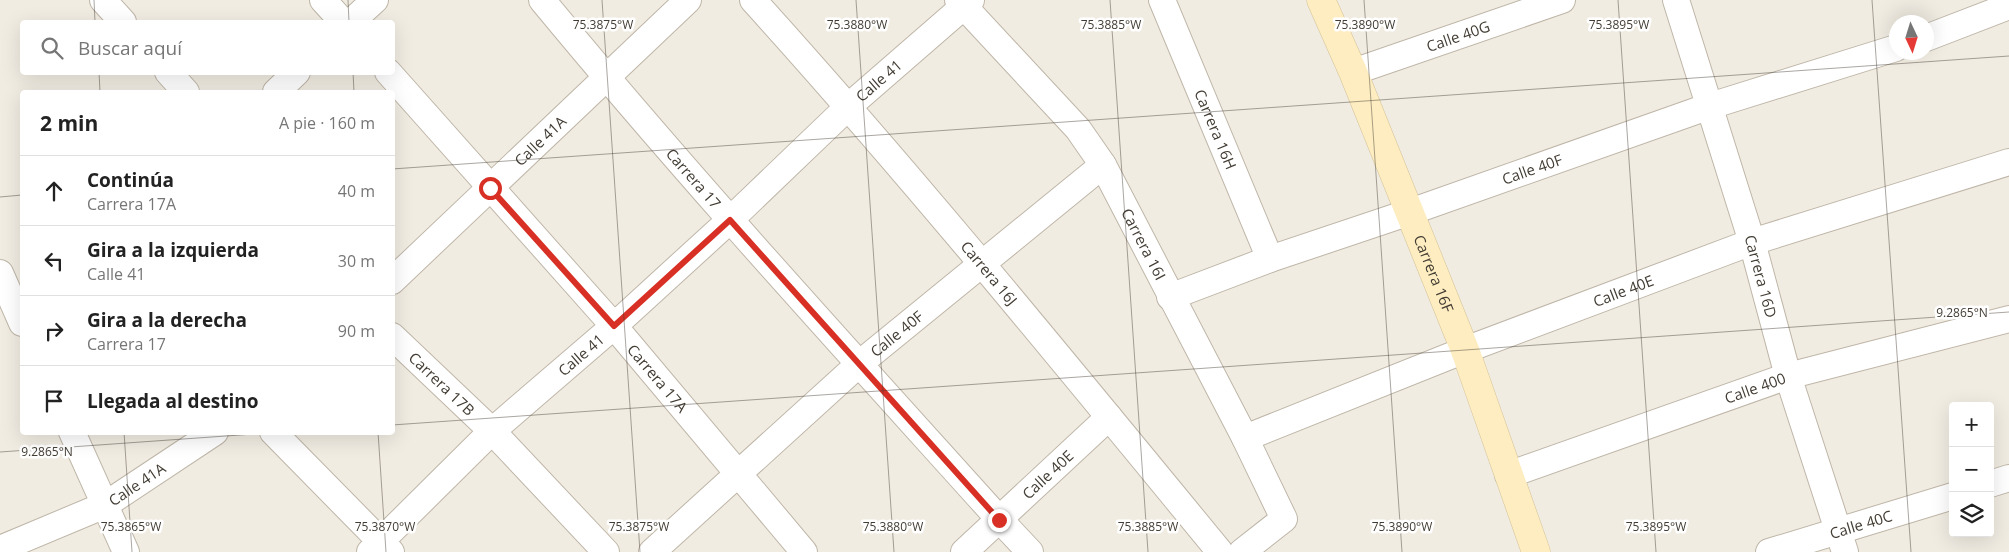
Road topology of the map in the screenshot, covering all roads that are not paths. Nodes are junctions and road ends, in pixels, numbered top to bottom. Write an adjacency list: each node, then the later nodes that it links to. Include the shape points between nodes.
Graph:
1 (103, 0): 13 (street)
2 (323, 0): 14 (street)
3 (375, 0): 15 (street)
4 (542, 0): 22 (street, Carrera 17)
5 (688, 0): 22 (street, Calle 41A)
6 (753, 0): 25 (street, Carrera 16J)
7 (1162, 0): 33 (street, Carrera 16H)
8 (1321, 0): 18 (street, Carrera 16F)
9 (1562, 0): 18 (street, Calle 40G)
10 (1676, 0): 26 (street, Carrera 16D)
11 (964, 2): 25 (street, Calle 41); 28 (street, Carrera 16I, via 1078,129)
12 (2009, 6): 16 (street)
13 (121, 20)
14 (341, 20)
15 (353, 20)
16 (1934, 35)
17 (1889, 50): 26 (street, Calle 40F)
18 (1353, 72): 30 (street, Carrera 16F)
19 (171, 75): 23 (street)
20 (294, 75): 24 (street)
21 (391, 75): 29 (street, Carrera 17A)
22 (606, 77): 29 (street, Calle 41A); 31 (street, Carrera 17)
23 (184, 90)
24 (278, 90)
25 (849, 106): 31 (street, Calle 41); 34 (street, Carrera 16J)
26 (1710, 106): 30 (street, Calle 40F); 32 (street, Carrera 16D)
27 (2009, 162): 32 (street, Calle 40E)
28 (1103, 165): 34 (street, Calle 40F); 37 (street, Carrera 16I)
29 (490, 188): 36 (street, Calle 41A); 40 (street, Carrera 17A)
30 (1410, 212): 33 (street, Calle 40F); 42 (street, Carrera 16F)
31 (730, 220): 40 (street, Calle 41); 43 (street, Carrera 17)
32 (1752, 242): 42 (street, Calle 40E); 44 (street, Carrera 16D)
33 (1270, 259): 37 (street, Calle 40F)
34 (983, 264): 43 (street, Calle 40F); 45 (street, Carrera 16J)
35 (0, 273): 38 (street)
36 (395, 278)
37 (1170, 297): 50 (street, Carrera 16I)
38 (20, 318)
39 (2009, 319): 44 (street, Calle 400)
40 (614, 326): 46 (street, Calle 41); 51 (street, Carrera 17A)
41 (395, 339): 46 (street, Carrera 17B)
42 (1464, 350): 50 (street, Calle 40E); 52 (street, Carrera 16F)
43 (859, 364): 51 (street, Calle 40F); 57 (street, Carrera 17)
44 (1788, 376): 52 (street, Calle 400); 58 (street, Carrera 16D)
45 (1109, 417): 57 (street, Calle 40E); 67 (street, Carrera 16J)
46 (492, 431): 60 (street, Calle 41); 62 (street, Carrera 17B)
47 (73, 435): 56 (street)
48 (210, 435): 56 (street, Calle 41A)
49 (276, 435): 60 (street)
50 (1245, 438): 68 (street, Carrera 16I, via 1284,519)
51 (737, 474): 63 (street, Calle 40F); 64 (street, Carrera 17A)
52 (1508, 475): 69 (street, Carrera 16F)
53 (2009, 478): 54 (street)
54 (1994, 483)
55 (1949, 498): 58 (street, Calle 40C)
56 (105, 505): 59 (street, Calle 41A); 61 (street)
57 (999, 520): 65 (street, Calle 40E); 66 (street, Carrera 17)
58 (1842, 542): 70 (street, Calle 40C)
59 (0, 549)
60 (381, 549)
61 (126, 552)
62 (606, 552)
63 (652, 552)
64 (804, 552)
65 (964, 552)
66 (1030, 552)
67 (1220, 552)
68 (1242, 552)
69 (1536, 552)
70 (1769, 552)

